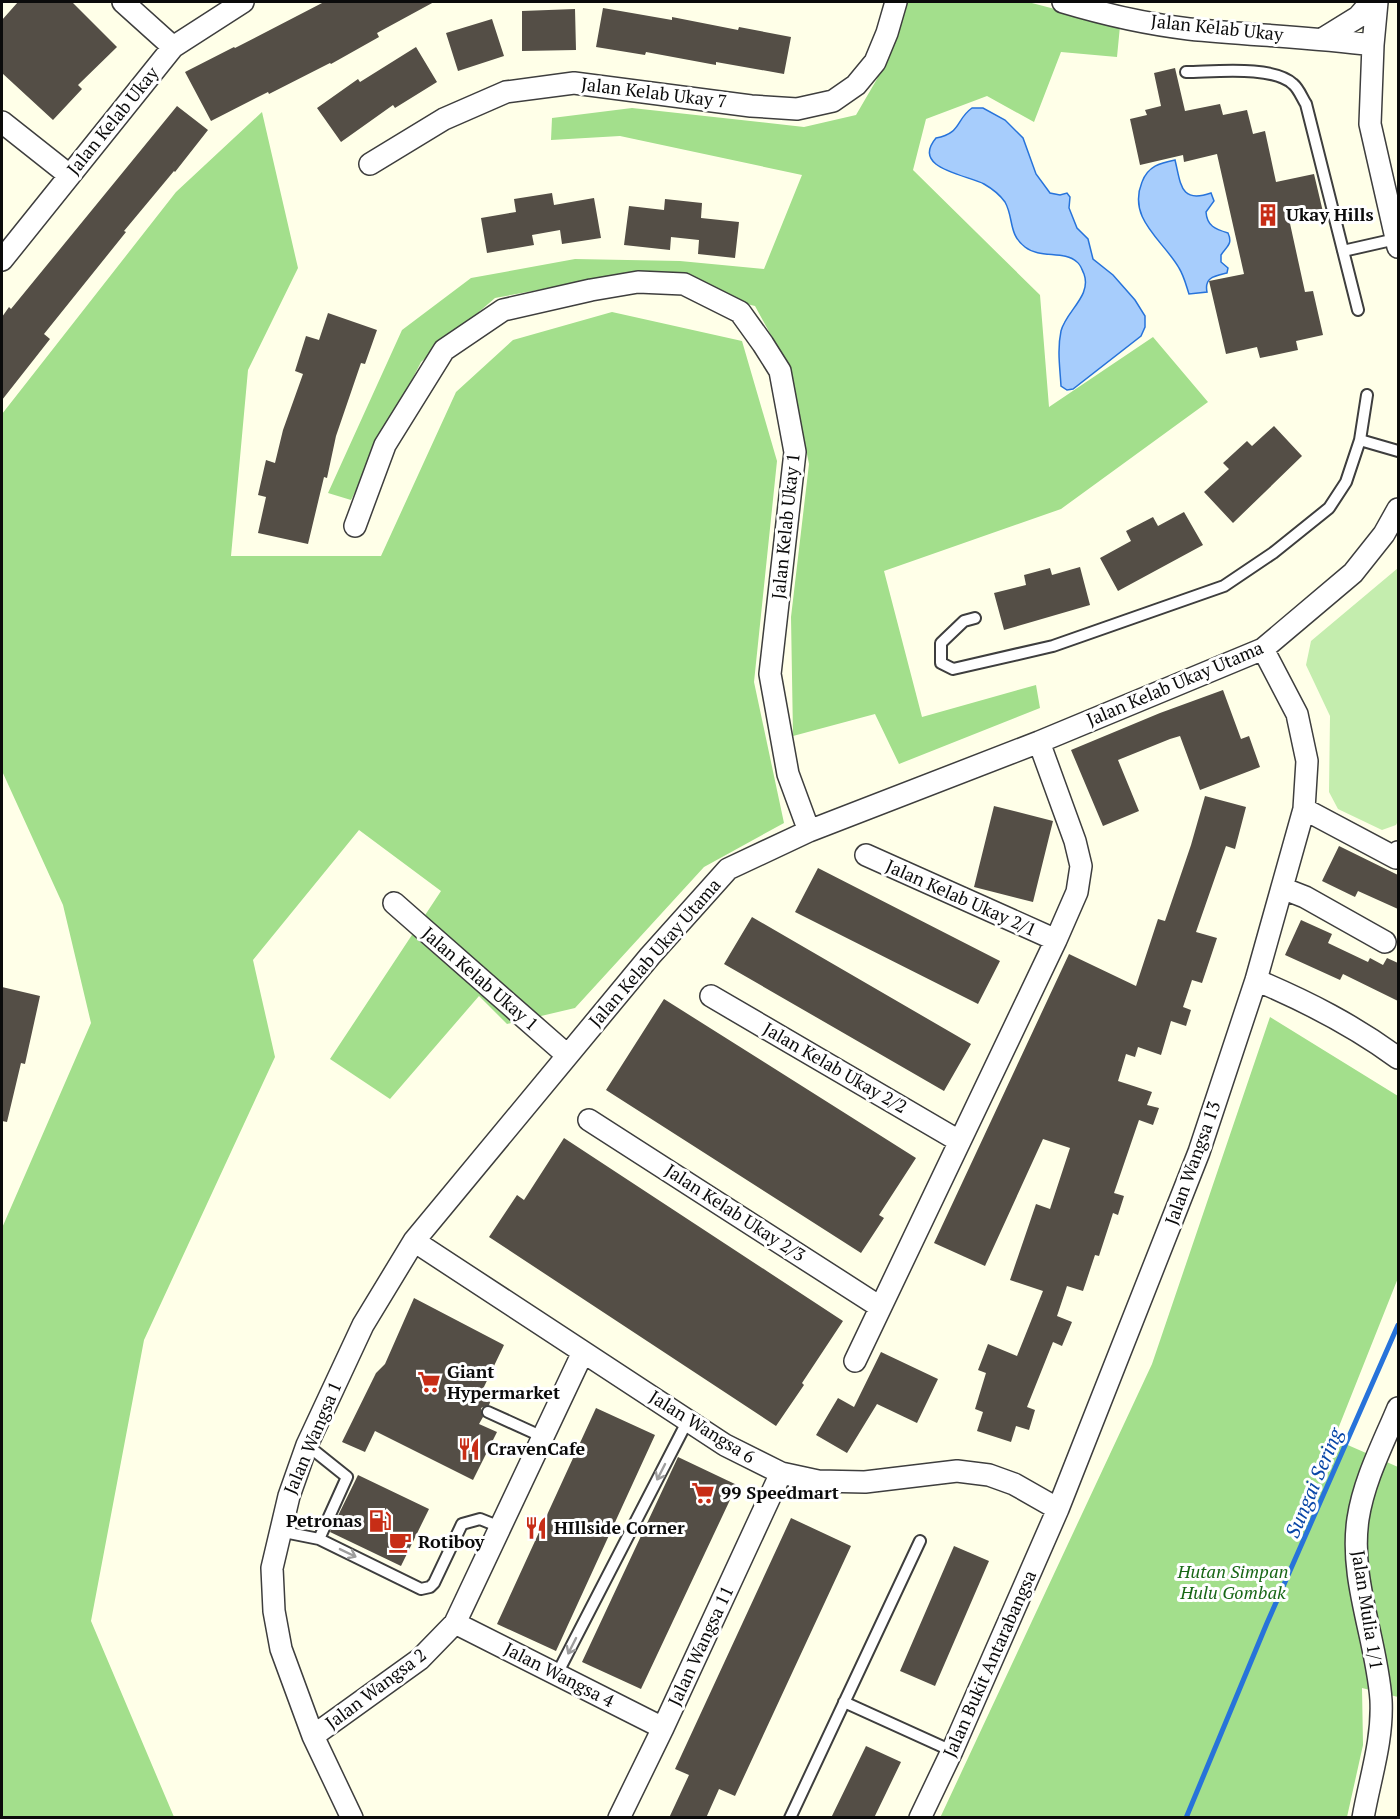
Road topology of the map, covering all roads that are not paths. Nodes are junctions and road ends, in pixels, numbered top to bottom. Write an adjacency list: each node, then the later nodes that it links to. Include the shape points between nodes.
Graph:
1 (123, 2): 9 (street)
2 (243, 2): 9 (street, Jalan Kelab Ukay)
3 (896, 2): 12 (street, Jalan Kelab Ukay 7, via 875,62 855,85 833,101 797,109 562,84 506,92 444,119)
4 (1063, 2): 7 (street, Jalan Kelab Ukay, via 1187,28)
5 (1371, 2): 7 (street, via 1358,17)
6 (1377, 2): 8 (street)
7 (1324, 38): 8 (street, Jalan Kelab Ukay)
8 (1373, 45): 14 (street, via 1370,124)
9 (173, 47): 13 (street, Jalan Kelab Ukay)
10 (1186, 72): 15 (lane, via 1260,72 1278,75 1294,84 1306,104)
11 (2, 122): 13 (street)
12 (370, 164)
13 (69, 175): 16 (street, Jalan Kelab Ukay)
14 (1397, 243): 15 (lane)
15 (1343, 251): 17 (lane)
16 (2, 260)
17 (1358, 310)
18 (1367, 395): 19 (lane)
19 (1360, 440): 20 (lane); 23 (lane, via 1346,482 1329,508 1224,586 1053,646 953,669 941,663 941,643 964,621)
20 (1398, 451)
21 (1398, 509): 24 (street, Jalan Kelab Ukay Utama, via 1353,573)
22 (355, 526): 27 (street, Jalan Kelab Ukay 1, via 385,445 444,350 503,310 638,282 684,284 740,312 780,372 795,452 770,674 788,774)
23 (975, 618)
24 (1263, 649): 25 (street, Jalan Kelab Ukay Utama); 26 (street, Jalan Wangsa 13, via 1297,714 1307,761)
25 (1039, 742): 27 (street, Jalan Kelab Ukay Utama); 32 (street, via 1081,866 1077,892)
26 (1304, 809): 29 (street); 30 (street, Jalan Wangsa 13)
27 (809, 831): 36 (street, Jalan Kelab Ukay Utama, via 728,869)
28 (866, 855): 32 (street, Jalan Kelab Ukay 2/1)
29 (1398, 856)
30 (1282, 888): 33 (street); 34 (street, Jalan Wangsa 13)
31 (394, 903): 36 (street, Jalan Kelab Ukay 1)
32 (1056, 940): 39 (street)
33 (1385, 942)
34 (1257, 980): 37 (street, via 1365,1033); 50 (street, Jalan Wangsa 13, via 1199,1152)
35 (711, 996): 39 (street, Jalan Kelab Ukay 2/2)
36 (567, 1055): 40 (street, Jalan Kelab Ukay Utama)
37 (1398, 1058)
38 (589, 1120): 41 (street, Jalan Kelab Ukay 2/3)
39 (959, 1141): 41 (street)
40 (414, 1241): 42 (street, Jalan Wangsa 6); 48 (street, Jalan Wangsa 1, via 363,1325)
41 (880, 1307): 43 (street)
42 (583, 1352): 46 (street, Jalan Wangsa 6); 47 (street, Jalan Wangsa 2)
43 (855, 1361)
44 (1398, 1408): 65 (street, Jalan Mulia 1/1, via 1363,1492 1358,1521 1359,1578 1381,1700 1379,1745)
45 (488, 1412): 47 (lane)
46 (688, 1420): 49 (street, Jalan Wangsa 6, via 725,1445); 56 (lane, one-way to 56)
47 (543, 1437): 51 (street, Jalan Wangsa 2)
48 (307, 1445): 52 (street, Jalan Wangsa 1); 53 (lane, via 347,1477)
49 (781, 1473): 50 (street, Jalan Wangsa 6, via 818,1481 865,1482 957,1471 989,1475); 58 (street, Jalan Wangsa 11)
50 (1058, 1509): 60 (street, Jalan Bukit Antarabangsa)
51 (500, 1527): 53 (lane, one-way to 51, via 421,1588 434,1583 462,1524 480,1519); 55 (street, Jalan Wangsa 2)
52 (279, 1531): 53 (lane); 59 (street, Jalan Wangsa 1, via 272,1568 280,1649)
53 (319, 1539)
54 (920, 1541): 57 (lane)
55 (455, 1623): 56 (street, Jalan Wangsa 4); 59 (street, Jalan Wangsa 2, via 420,1659)
56 (557, 1674): 58 (street, Jalan Wangsa 4)
57 (844, 1702): 60 (lane); 63 (lane)
58 (663, 1728): 62 (street, Jalan Wangsa 11)
59 (313, 1736): 61 (street, Jalan Wangsa 1)
60 (952, 1751): 64 (street, Jalan Bukit Antarabangsa)
61 (352, 1818)
62 (619, 1818)
63 (790, 1818)
64 (920, 1818)
65 (1363, 1818)

